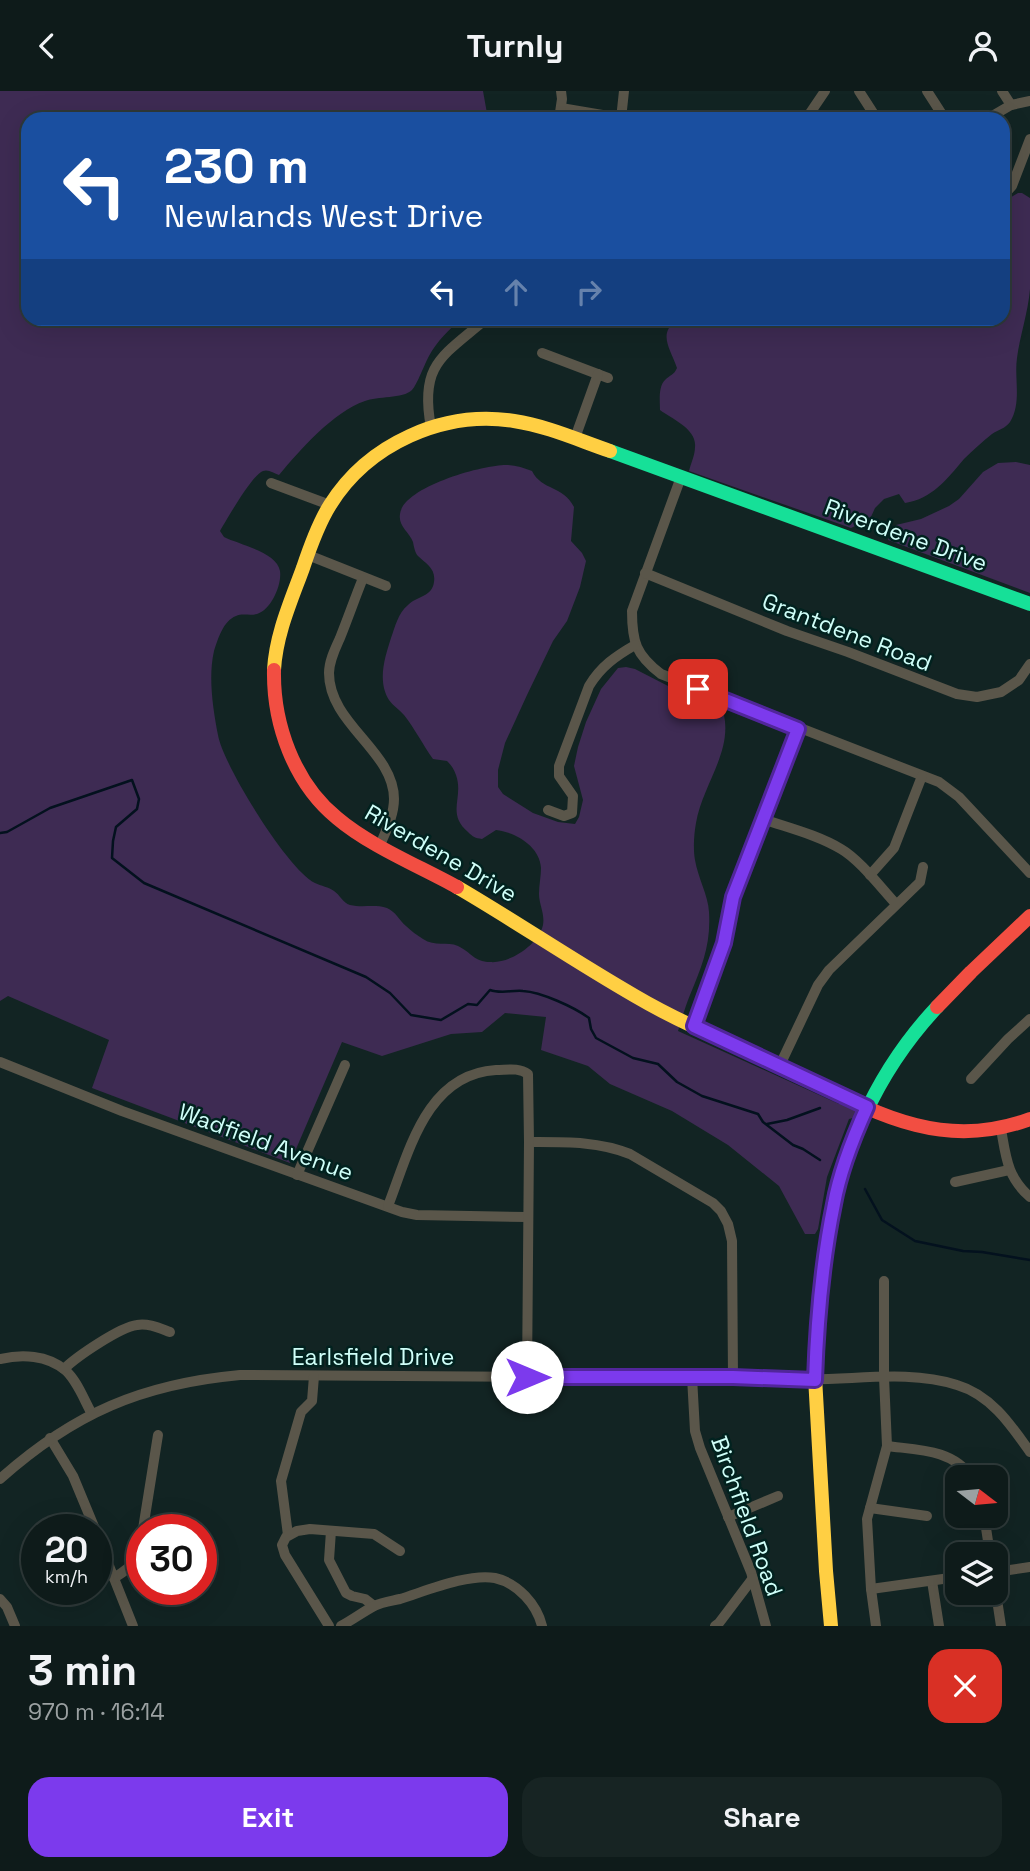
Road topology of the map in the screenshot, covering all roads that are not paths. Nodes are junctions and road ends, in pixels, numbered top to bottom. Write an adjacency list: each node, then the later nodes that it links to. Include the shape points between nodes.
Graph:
1 (561, 91): 9 (street)
2 (624, 91): 10 (street)
3 (825, 91): 11 (street)
4 (859, 91): 12 (street)
5 (927, 91): 13 (street)
6 (1002, 91): 8 (street)
7 (1030, 101): 8 (street)
8 (1011, 105): 14 (street)
9 (560, 112)
10 (622, 112)
11 (811, 112)
12 (872, 112)
13 (940, 112)
14 (999, 112)
15 (1030, 139): 16 (street)
16 (1010, 184)
17 (478, 326): 19 (street, via 431,373 427,401)
18 (542, 353): 20 (street, via 603,376)
19 (431, 427): 20 (street, Riverdene Drive, via 458,420 509,419); 23 (street, Riverdene Drive, via 395,442 366,463)
20 (575, 438): 21 (street, Riverdene Drive)
21 (681, 477): 25 (street); 28 (street, Riverdene Drive)
22 (271, 483): 23 (street)
23 (330, 505): 24 (street, Riverdene Drive)
24 (308, 555): 26 (street); 35 (street, Riverdene Drive, via 277,648 274,689 278,714 296,767 316,797 336,818)
25 (645, 573): 29 (street, via 632,611); 30 (street, Grantdene Road, via 957,694 977,697 1001,692 1019,680)
26 (363, 578): 27 (street); 35 (street, via 329,672 338,707 392,782 393,813)
27 (386, 586)
28 (1030, 604)
29 (635, 645): 31 (street, via 661,674); 33 (street, via 612,658 589,686 561,761 559,776 573,796 572,813 564,817)
30 (1030, 664)
31 (798, 729): 32 (street); 34 (street)
32 (922, 776): 37 (street, via 960,797); 38 (street, via 894,848)
33 (548, 810)
34 (763, 820): 38 (street, via 842,849); 42 (street, via 733,897 724,943)
35 (380, 845): 42 (street, Riverdene Drive, via 495,909 657,1009)
36 (923, 867): 39 (street, via 920,882)
37 (1030, 873)
38 (870, 875): 39 (street)
39 (896, 904): 45 (street, via 818,985)
40 (1030, 916): 47 (street, via 936,1006)
41 (1030, 1019): 46 (street)
42 (694, 1026): 45 (street, Riverdene Drive)
43 (0, 1062): 52 (street, Wadfield Avenue)
44 (345, 1065): 52 (street)
45 (780, 1065): 47 (street, Riverdene Drive)
46 (971, 1079)
47 (867, 1107): 49 (street, Riverdene Drive, via 899,1121 946,1132); 66 (street, via 834,1201 819,1301)
48 (1030, 1119): 49 (street, Riverdene Drive)
49 (1001, 1129): 51 (street)
50 (529, 1142): 55 (street, via 526,1072 483,1071 453,1084 433,1103 418,1129); 56 (street); 64 (street, via 615,1148 716,1206 732,1241)
51 (1009, 1170): 53 (street); 54 (street)
52 (297, 1175): 55 (street, Wadfield Avenue)
53 (955, 1182)
54 (1030, 1197)
55 (388, 1206): 56 (street, Wadfield Avenue, via 417,1215)
56 (527, 1217): 62 (street)
57 (884, 1281): 65 (street)
58 (170, 1332): 60 (street, via 148,1325 125,1328)
59 (0, 1359): 60 (street, via 30,1355)
60 (64, 1369): 67 (street)
61 (314, 1376): 62 (street, Earlsfield Drive); 67 (street, Earlsfield Drive, via 209,1378 142,1393); 81 (street, via 312,1401 302,1412 281,1481)
62 (527, 1377): 63 (street, Earlsfield Drive)
63 (692, 1377): 64 (street, Earlsfield Drive); 79 (street, Birchfield Road, via 695,1431)
64 (733, 1377): 66 (street, Earlsfield Drive)
65 (884, 1377): 66 (street, Earlsfield Drive); 70 (street); 71 (street, Earlsfield Drive, via 944,1381 975,1392 1005,1417)
66 (815, 1380): 102 (street)
67 (92, 1414): 69 (street, Earlsfield Drive)
68 (158, 1435): 77 (street)
69 (50, 1438): 73 (street, Earlsfield Drive); 76 (street, via 74,1476)
70 (887, 1446): 72 (street, via 937,1453); 75 (street)
71 (1030, 1452)
72 (961, 1465)
73 (0, 1479)
74 (778, 1496): 79 (street)
75 (870, 1508): 78 (street); 91 (street)
76 (89, 1514)
77 (145, 1514)
78 (927, 1516)
79 (729, 1517): 88 (street, Birchfield Road)
80 (331, 1531): 81 (street, via 310,1529); 82 (street, via 374,1534); 94 (street, via 329,1560 346,1594)
81 (288, 1535): 97 (street, via 282,1545 285,1555)
82 (400, 1551)
83 (1030, 1567): 84 (street)
84 (1008, 1570)
85 (126, 1571): 87 (street)
86 (112, 1573): 87 (street)
87 (114, 1578): 96 (street)
88 (752, 1578): 100 (street); 101 (street, Birchfield Road)
89 (945, 1579): 90 (street)
90 (932, 1581): 91 (street); 104 (street)
91 (871, 1589): 103 (street)
92 (0, 1599): 95 (street)
93 (998, 1605): 105 (street)
94 (374, 1606): 98 (street); 99 (street, via 486,1577 499,1579 529,1599)
95 (15, 1626)
96 (133, 1626)
97 (329, 1626)
98 (341, 1626)
99 (542, 1626)
100 (715, 1626)
101 (766, 1626)
102 (831, 1626)
103 (876, 1626)
104 (939, 1626)
105 (1001, 1626)

